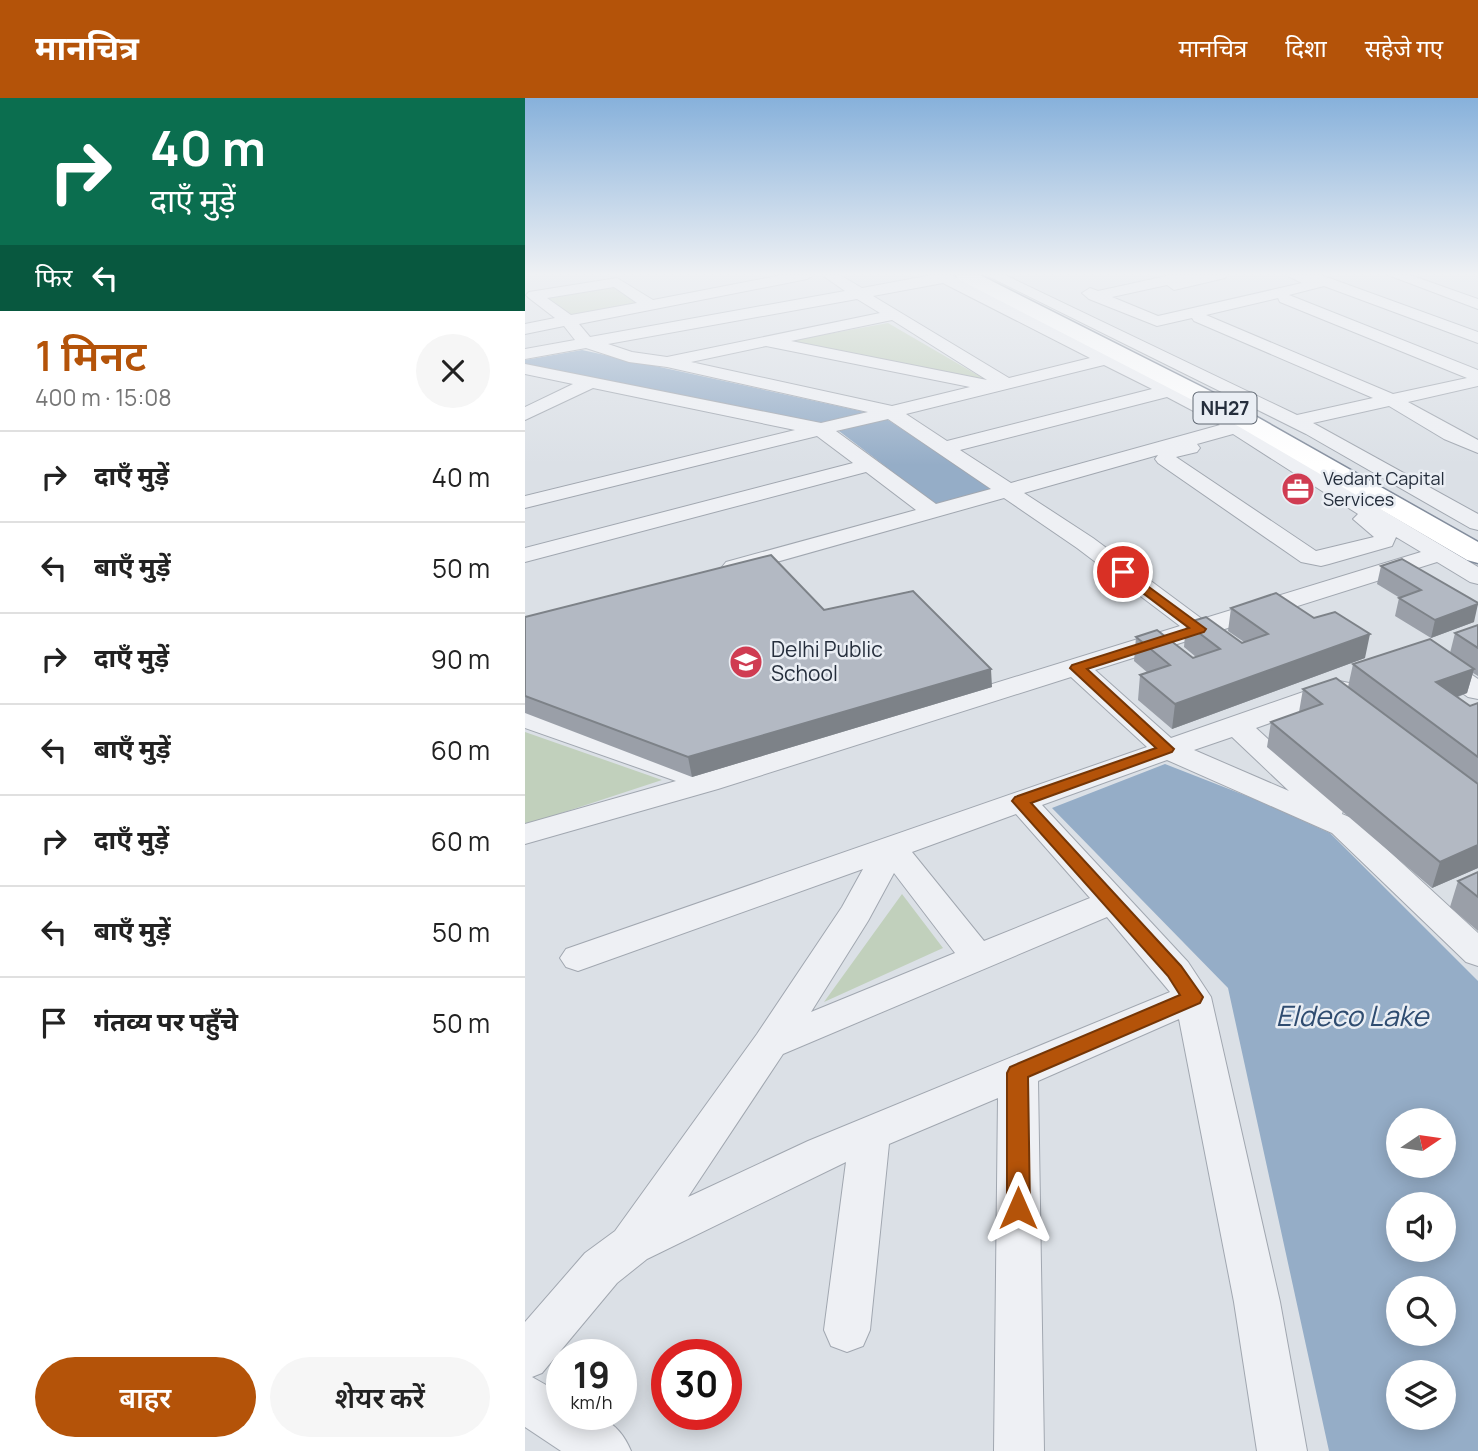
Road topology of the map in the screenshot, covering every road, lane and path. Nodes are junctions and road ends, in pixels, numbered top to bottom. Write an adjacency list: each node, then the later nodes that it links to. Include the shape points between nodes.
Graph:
1 (582, 338): 12 (street)
2 (607, 338): 12 (street)
3 (780, 338): 11 (street)
4 (929, 338): 19 (street)
5 (1068, 338): 14 (street)
6 (1080, 338): 38 (highway, NH27, via 1210,400)
7 (1109, 338): 36 (highway, NH27, via 1245,406)
8 (1123, 338): 24 (street)
9 (1248, 338): 21 (street)
10 (1379, 338): 17 (street)
11 (766, 341): 15 (street); 19 (street)
12 (585, 342): 13 (street); 15 (street, via 629,357)
13 (530, 350)
14 (1107, 359): 19 (street); 20 (street)
15 (667, 362): 22 (street)
16 (525, 369): 18 (street)
17 (1478, 379): 21 (street)
18 (589, 383): 23 (street); 26 (street)
19 (999, 385): 22 (street)
20 (1168, 391): 25 (street); 28 (street)
21 (1392, 400): 24 (street); 27 (street)
22 (889, 411): 26 (street); 28 (street)
23 (525, 414)
24 (1294, 421): 35 (street)
25 (1236, 427): 29 (street); 31 (street)
26 (820, 429): 30 (street); 33 (street)
27 (1477, 446)
28 (945, 448): 31 (street)
29 (1272, 458): 32 (street); 32 (street, via 1223,439 1169,453 1165,459 1309,558 1321,559 1384,541 1386,533)
30 (869, 465): 34 (street); 39 (street)
31 (1010, 490): 34 (street); 42 (street)
32 (1341, 500): 37 (street)
33 (525, 502)
34 (933, 512): 40 (street)
35 (1478, 523)
36 (1478, 537)
37 (1439, 554): 41 (street); 42 (street)
38 (1478, 554)
39 (525, 555)
40 (716, 573)
41 (1478, 577)
42 (1199, 629): 44 (street)
43 (1466, 644): 46 (street, via 1417,661)
44 (1077, 668): 49 (street); 50 (street, via 890,713)
45 (1371, 677): 48 (street, via 1347,698)
46 (1478, 691)
47 (525, 719): 50 (street)
48 (1237, 725): 49 (street); 52 (street)
49 (1166, 749): 51 (street); 52 (street)
50 (707, 782): 53 (street)
51 (1021, 801): 54 (street); 55 (street)
52 (1343, 825): 56 (street)
53 (525, 834)
54 (891, 846): 57 (street); 58 (street); 60 (street, via 856,913)
55 (1112, 902): 58 (street); 59 (street)
56 (1478, 953)
57 (578, 958)
58 (978, 958): 60 (street)
59 (1193, 997): 61 (street); 69 (street, via 1257,1302)
60 (770, 1044): 63 (street)
61 (1018, 1073): 62 (street); 68 (street)
62 (870, 1134): 63 (street); 64 (street)
63 (631, 1245): 65 (street, via 601,1268)
64 (847, 1330)
65 (525, 1357)
66 (525, 1399): 67 (street)
67 (606, 1451)
68 (1019, 1451)
69 (1282, 1451)

